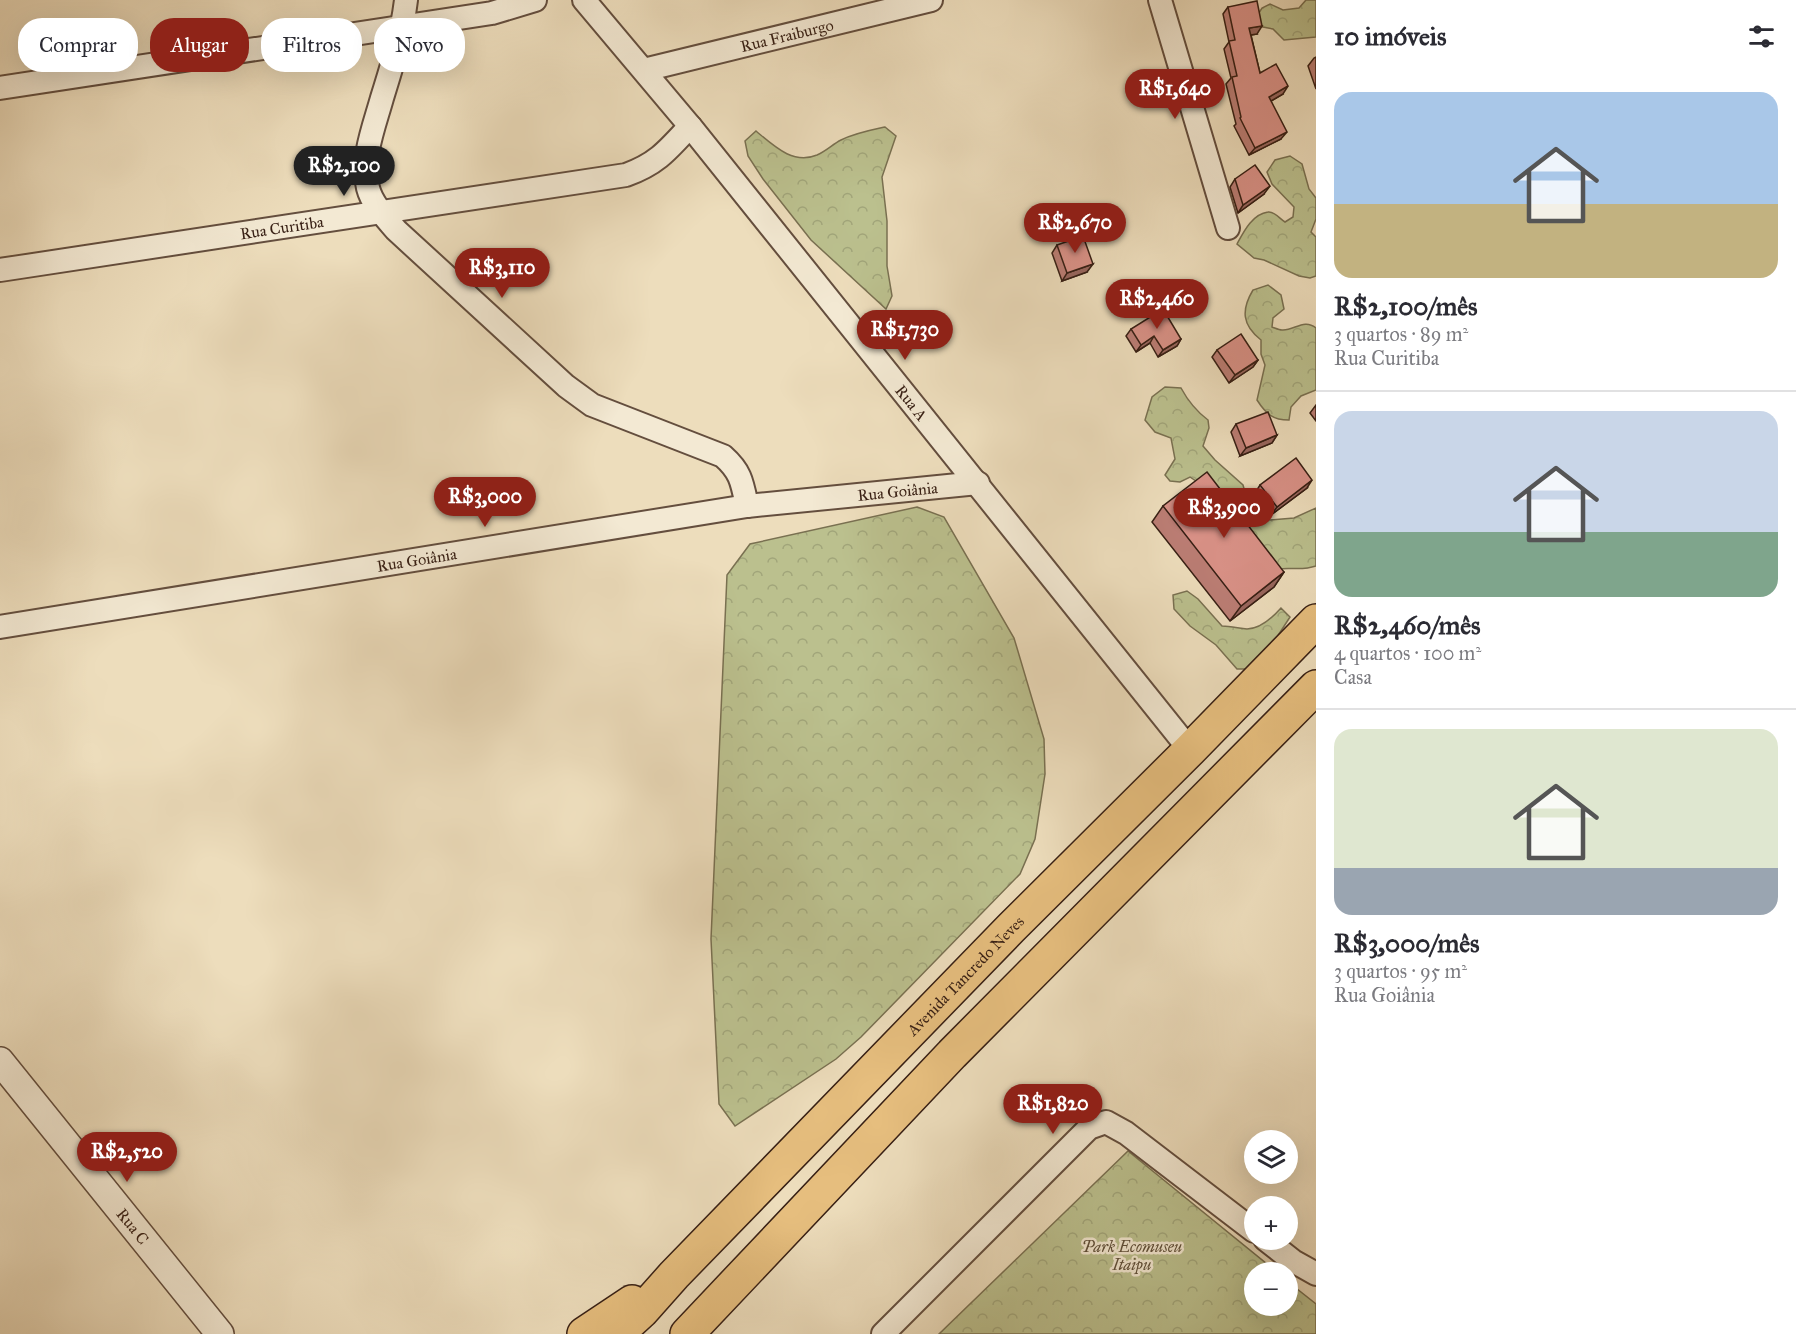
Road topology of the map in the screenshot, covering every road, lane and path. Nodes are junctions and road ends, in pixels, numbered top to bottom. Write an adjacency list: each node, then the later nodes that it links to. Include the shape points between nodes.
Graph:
1 (406, 0): 6 (street)
2 (535, 0): 7 (street)
3 (584, 0): 9 (street, Rua A)
4 (931, 0): 9 (street, Rua Fraiburgo)
5 (1160, 0): 14 (street)
6 (404, 18)
7 (460, 18)
8 (374, 31): 11 (street)
9 (644, 70): 12 (street, Rua A)
10 (390, 72): 13 (street, via 368,149 366,171 369,191)
11 (0, 88)
12 (690, 126): 13 (street, Rua Curitiba, via 662,156 646,168 626,175); 16 (street, Rua A)
13 (381, 212): 15 (street, Rua Curitiba); 17 (street, via 566,386 592,405 723,456 736,467)
14 (1228, 228)
15 (0, 270)
16 (978, 483): 17 (street, Rua Goiânia); 21 (street, Rua A)
17 (747, 506): 19 (street, Rua Goiânia)
18 (1316, 621): 21 (main road, Avenida Tancredo Neves)
19 (0, 627)
20 (1316, 687): 27 (main road, via 952,1054)
21 (1190, 750): 26 (main road, Avenida Tancredo Neves)
22 (0, 1061): 28 (street, Rua C)
23 (1244, 1223): 31 (street, via 1106,1122 1089,1128)
24 (1279, 1250): 25 (street)
25 (1316, 1274)
26 (674, 1275): 29 (main road); 30 (main road, Avenida Tancredo Neves)
27 (696, 1328)
28 (220, 1334)
29 (584, 1334)
30 (617, 1334)
31 (883, 1334)

